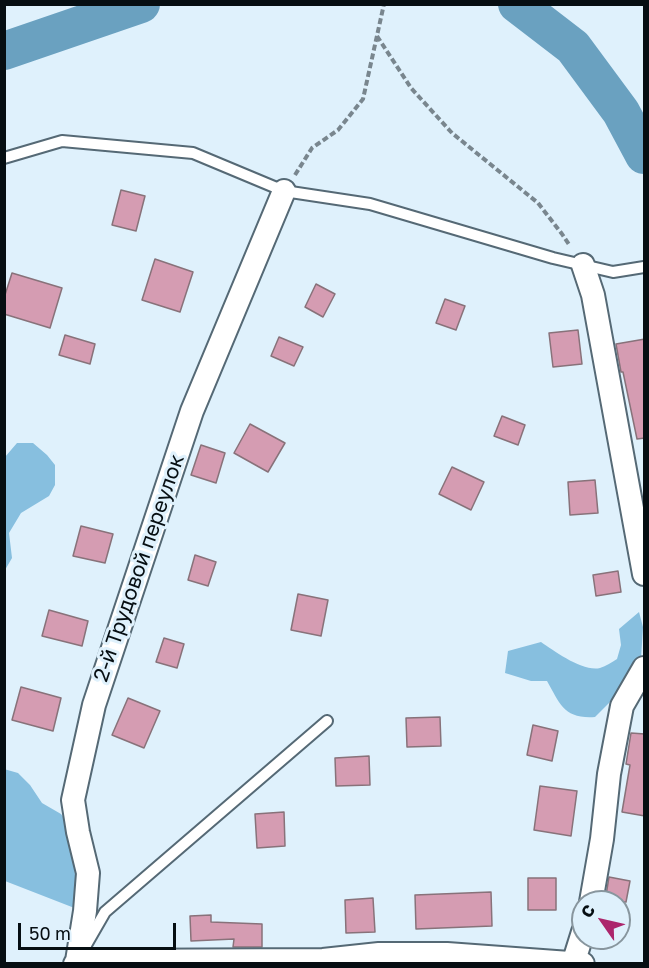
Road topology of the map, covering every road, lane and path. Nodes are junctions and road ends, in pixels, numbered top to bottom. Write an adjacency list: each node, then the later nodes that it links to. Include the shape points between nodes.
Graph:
1 (384, 4): 2 (path)
2 (376, 36): 4 (path, via 363,99 338,130 312,148); 5 (path, via 411,88 452,133 538,203)
3 (4, 158): 4 (lane, via 62,141 193,153)
4 (284, 191): 5 (lane, via 370,204); 11 (street, 2-й Трудовой переулок, via 192,411 94,705 73,800 88,873)
5 (583, 265): 6 (lane, via 614,272); 7 (street, via 593,295)
6 (645, 267)
7 (645, 574)
8 (645, 668): 10 (street, via 622,706)
9 (327, 721): 11 (lane, via 105,912)
10 (593, 890)
11 (76, 962): 12 (street, via 323,960 379,954 447,954)
12 (576, 963)

